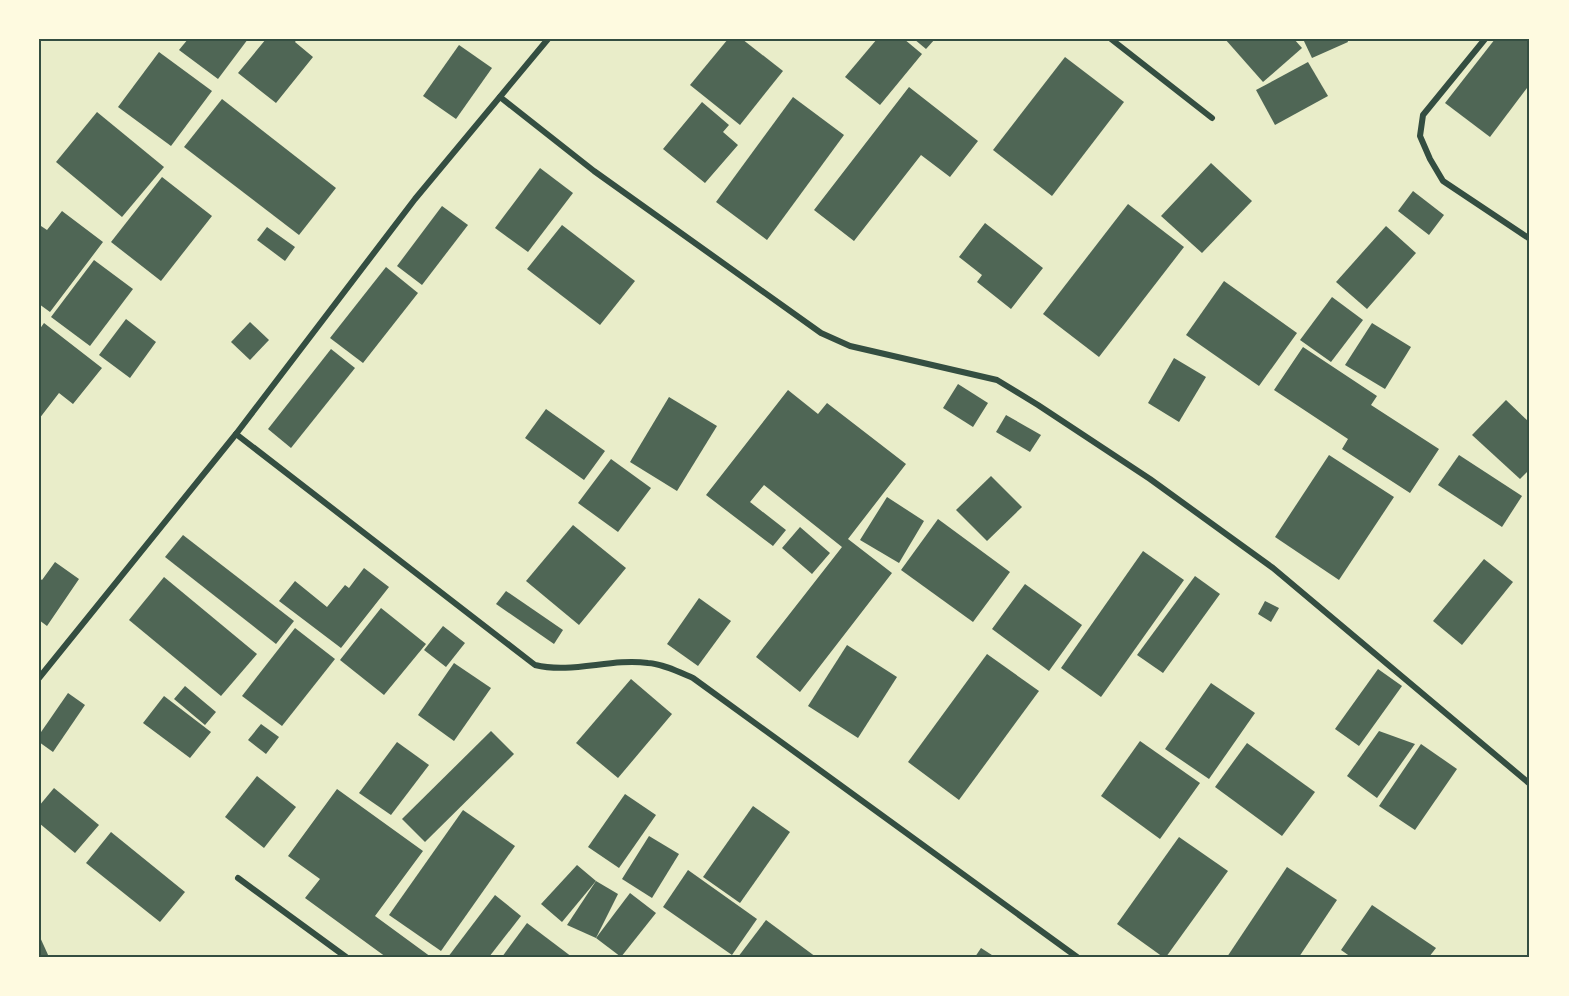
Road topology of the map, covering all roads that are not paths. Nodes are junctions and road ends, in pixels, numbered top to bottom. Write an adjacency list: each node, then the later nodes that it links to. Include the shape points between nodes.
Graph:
1 (548, 39): 4 (street)
2 (1111, 39): 5 (street)
3 (1485, 39): 6 (street, via 1423,116 1420,136 1443,181)
4 (500, 97): 7 (street, via 415,199); 9 (street, via 594,171 821,333 850,346 997,380 1122,461 1273,568)
5 (1212, 118)
6 (1530, 239)
7 (236, 434): 8 (street); 12 (street, via 535,665 563,669 649,663 693,678)
8 (39, 678)
9 (1530, 784)
10 (238, 878): 11 (street)
11 (346, 957)
12 (1077, 957)

